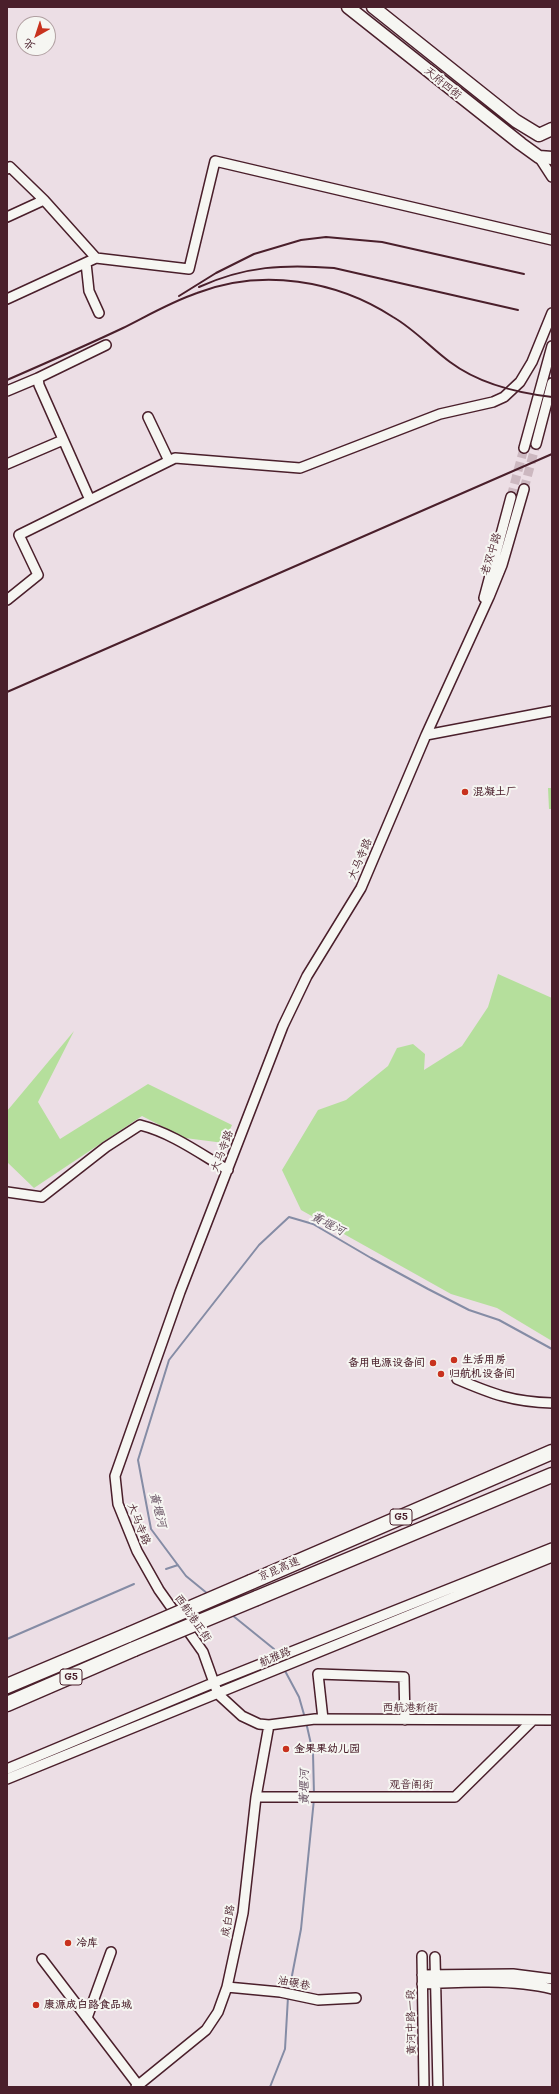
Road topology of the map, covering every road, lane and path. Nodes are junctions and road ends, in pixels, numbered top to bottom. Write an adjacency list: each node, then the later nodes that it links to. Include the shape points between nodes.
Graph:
1 (348, 7): 4 (main road, 天府四街)
2 (373, 7): 3 (main road, 天府四街, via 516,121 539,135)
3 (552, 129)
4 (539, 157): 5 (main road); 7 (street)
5 (552, 158)
6 (7, 169): 8 (street, via 10,167)
7 (552, 177)
8 (44, 200): 9 (street); 11 (street)
9 (7, 217)
10 (552, 240): 11 (street, via 215,161 189,269)
11 (96, 258): 12 (street)
12 (86, 263): 13 (street); 14 (street, via 89,291)
13 (7, 299)
14 (99, 313)
15 (552, 313): 25 (street, via 532,362 520,382 504,397 493,402 440,414 300,468 175,458)
16 (106, 345): 18 (street)
17 (552, 346): 24 (street)
18 (38, 378): 20 (street); 22 (street)
19 (552, 383): 23 (street)
20 (7, 391)
21 (148, 417): 25 (street)
22 (63, 440): 26 (street); 29 (street)
23 (536, 444)
24 (524, 448)
25 (169, 461): 29 (street)
26 (7, 464)
27 (524, 489): 31 (street, 老双中路, via 502,565)
28 (511, 497): 31 (street, 老双中路)
29 (90, 500): 30 (street, via 19,535 38,575)
30 (7, 600)
31 (477, 625): 33 (street, 老双中路)
32 (552, 711): 33 (street)
33 (426, 735): 34 (street, 大马寺路, via 361,888 307,976 283,1026)
34 (228, 1170): 35 (street, via 157,1129 140,1125 106,1147 42,1197); 42 (street, 大马寺路, via 180,1292 115,1476 118,1504 137,1551)
35 (7, 1192)
36 (457, 1379): 37 (street, via 497,1396 527,1403)
37 (552, 1403)
38 (552, 1452): 44 (highway, 京昆高速 / G5, bridge)
39 (552, 1475): 46 (highway, 京昆高速 / G5, bridge)
40 (552, 1548): 43 (street, 航雅路)
41 (552, 1557): 45 (street, 航雅路)
42 (159, 1590): 43 (street, 西航港正街, via 203,1652)
43 (213, 1683): 45 (street, 西航港正街); 52 (street, 航雅路)
44 (7, 1686)
45 (218, 1694): 51 (street, 西航港正街, via 242,1716 259,1724); 53 (street, 航雅路)
46 (7, 1704)
47 (319, 1720): 48 (street, 西航港新街); 48 (street, via 318,1674 404,1677); 51 (street, 西航港新街, via 293,1720)
48 (405, 1720): 49 (street, 西航港新街)
49 (533, 1720): 50 (street, 西航港新街); 54 (street, 观音阁街, via 455,1797)
50 (552, 1720)
51 (269, 1725): 54 (street, 成白路)
52 (7, 1769)
53 (7, 1780)
54 (256, 1797): 62 (street, 成白路, via 243,1913)
55 (111, 1952): 65 (street)
56 (422, 1956): 61 (street, 黄河中路一段)
57 (435, 1957): 59 (street)
58 (42, 1959): 65 (street)
59 (436, 1979): 60 (street, via 513,1974); 61 (street); 63 (street, via 539,1985); 68 (street)
60 (552, 1979)
61 (422, 1980): 67 (street, 黄河中路一段)
62 (227, 1987): 64 (street, 油碾巷, via 298,1994 318,2000); 66 (street, 成白路, via 218,2012 206,2030)
63 (552, 1989)
64 (356, 1998)
65 (87, 2018): 66 (street)
66 (137, 2086)
67 (424, 2087)
68 (438, 2087)

